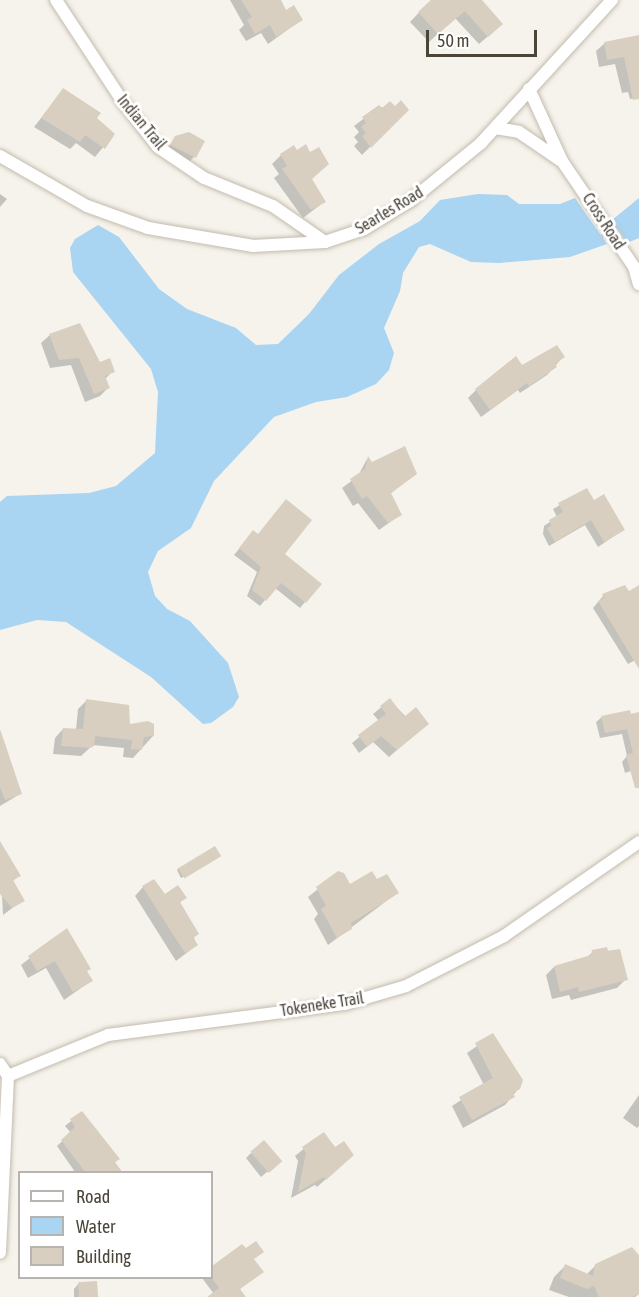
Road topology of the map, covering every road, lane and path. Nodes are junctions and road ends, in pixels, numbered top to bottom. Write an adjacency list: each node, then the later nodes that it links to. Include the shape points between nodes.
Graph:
1 (56, 0): 7 (street, Indian Trail, via 123,102 158,147 204,178 273,206)
2 (612, 0): 3 (street, Searles Road)
3 (529, 89): 4 (street, Searles Road); 6 (street, Cross Road)
4 (495, 128): 6 (street, Cross Road, via 519,132); 7 (street, Searles Road, via 410,201 364,229)
5 (0, 156): 7 (street, Searles Road, via 87,206 148,228 253,246)
6 (562, 161): 8 (street, Cross Road, via 634,267)
7 (325, 242)
8 (639, 284)
9 (639, 842): 11 (street, Tokeneke Trail, via 504,936 406,986 345,1004 108,1035)
10 (0, 1064): 11 (street)
11 (8, 1076): 12 (street)
12 (0, 1253)

